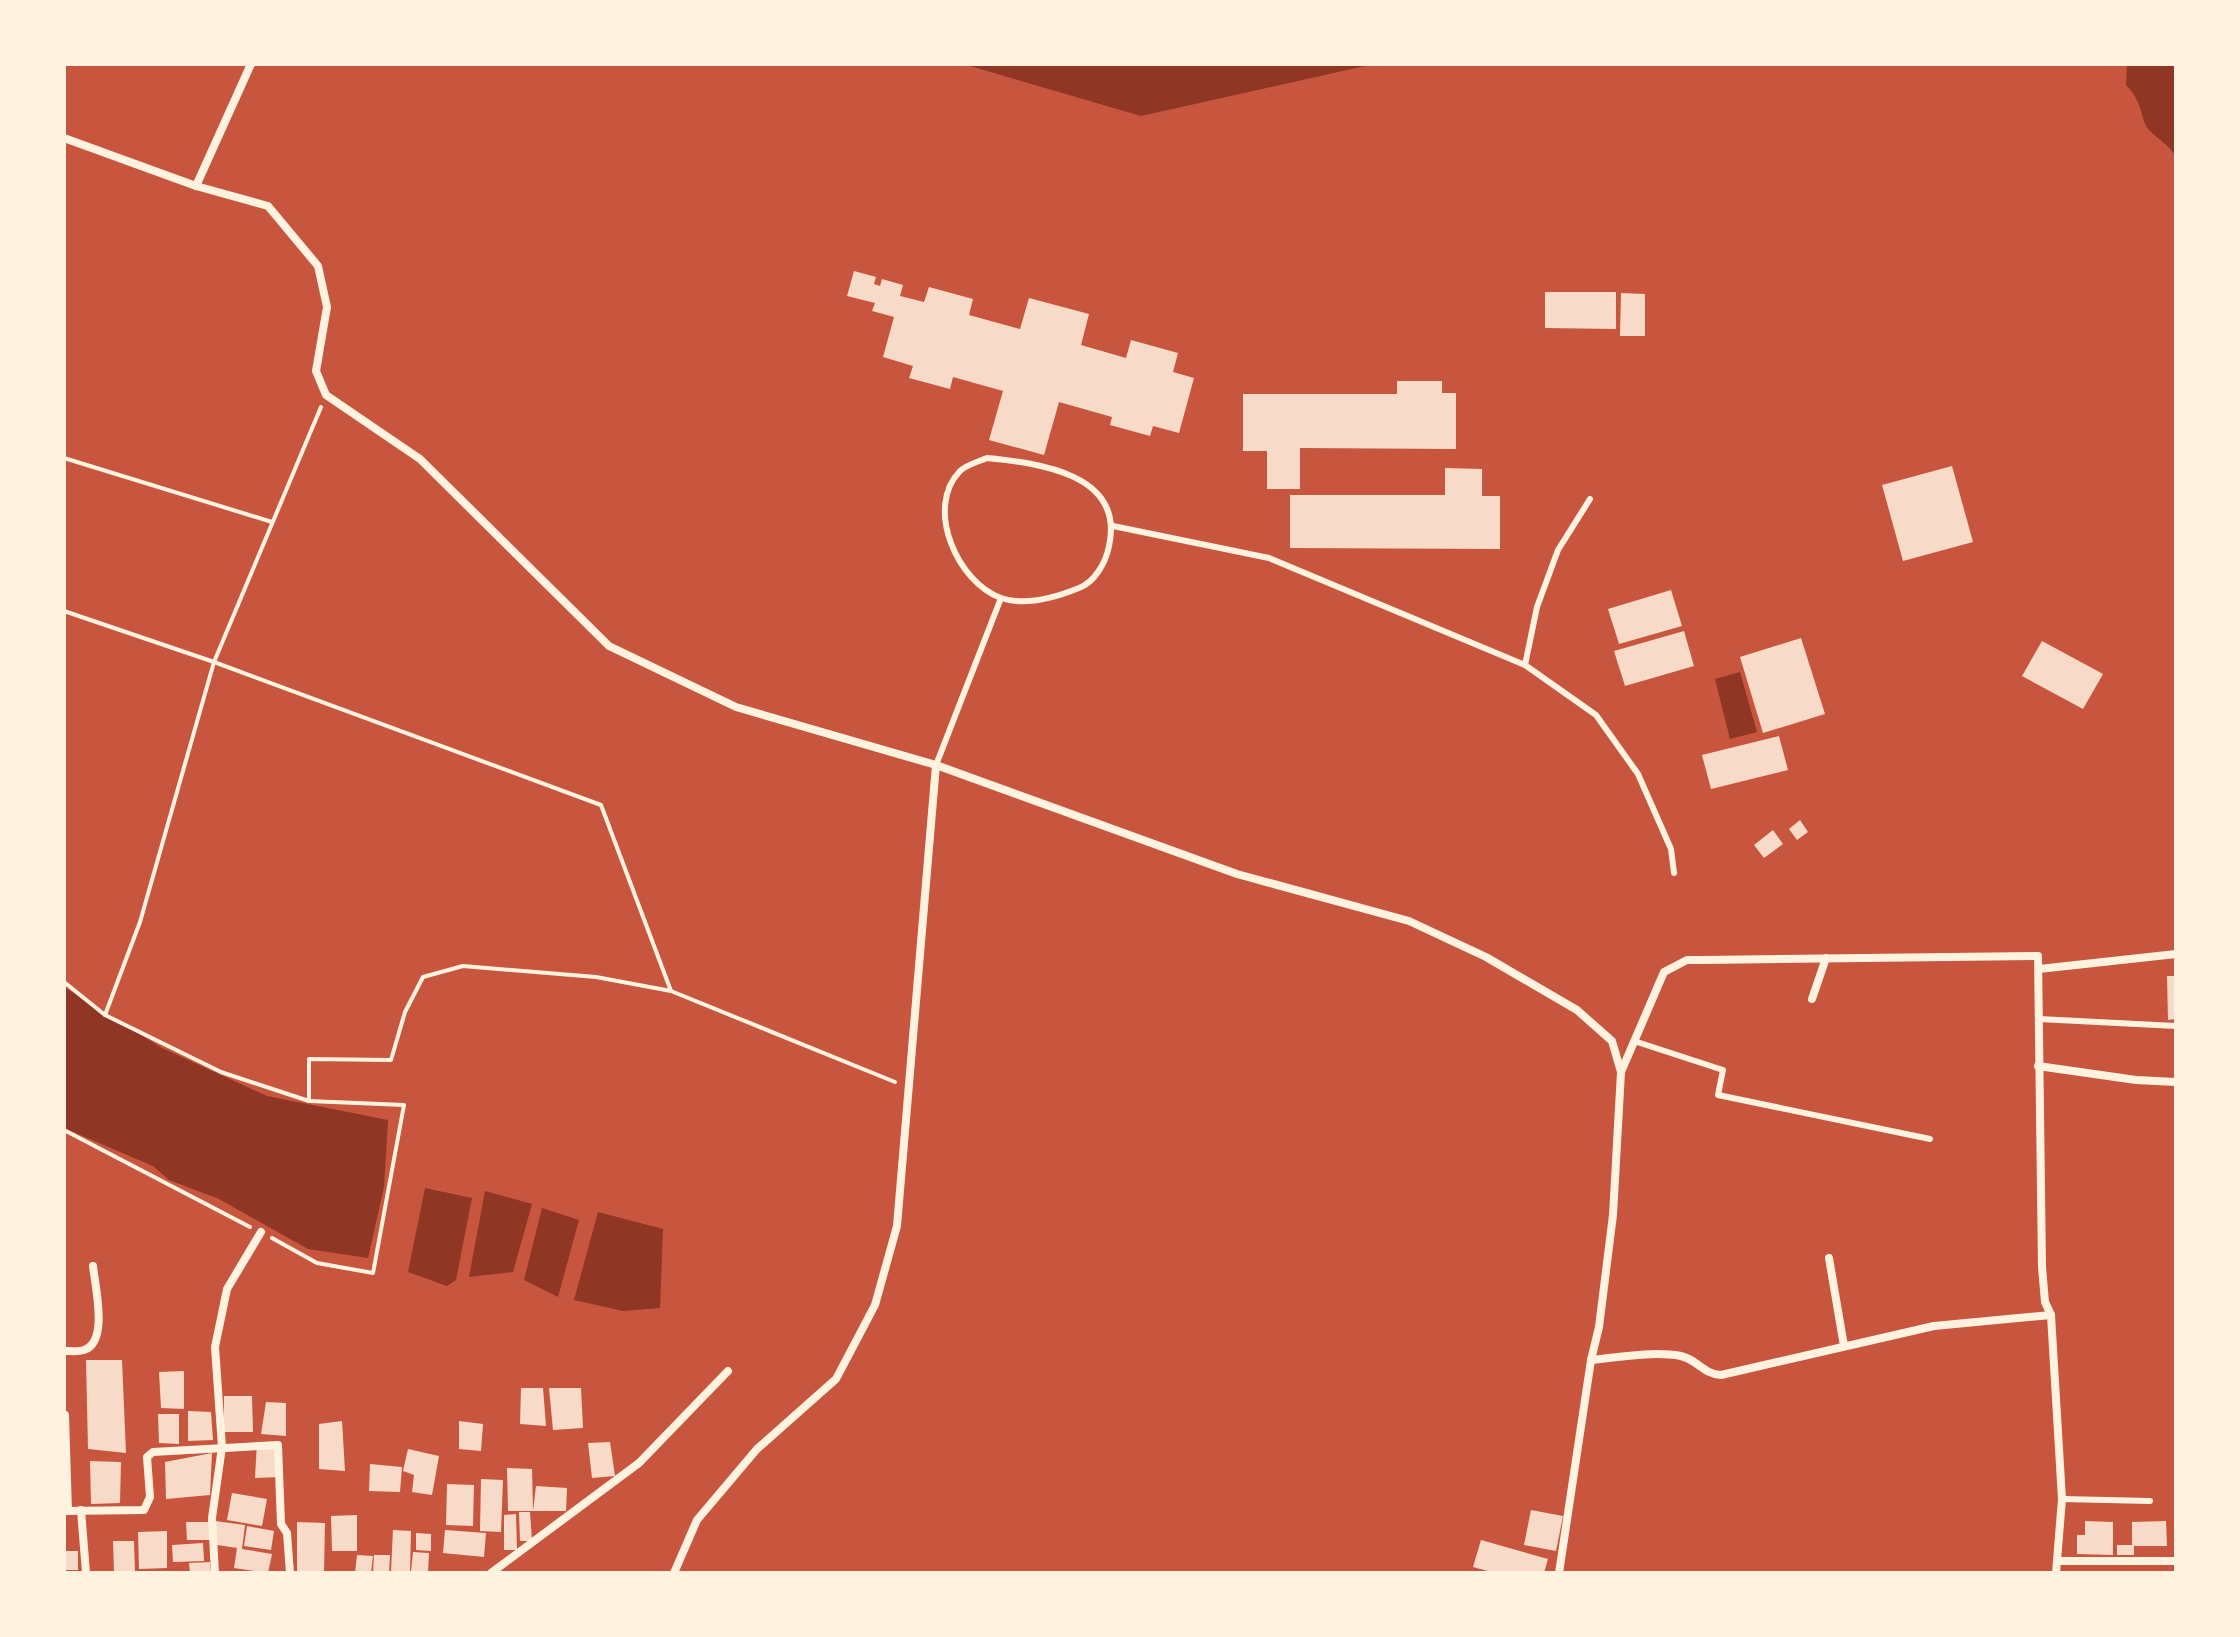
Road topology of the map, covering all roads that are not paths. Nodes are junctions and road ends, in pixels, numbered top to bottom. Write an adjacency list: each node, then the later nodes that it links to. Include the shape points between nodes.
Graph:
1 (251, 64): 3 (street)
2 (64, 138): 3 (street)
3 (196, 186): 8 (street, via 268,206 318,266 327,307 316,371 326,395 420,459 609,646 736,707)
4 (1590, 499): 7 (lane, via 1558,550 1537,607)
5 (1113, 526): 6 (lane, via 1106,558 1087,585 1047,598); 6 (lane, via 1105,501 1081,480 1030,462 987,458 961,470 946,504 955,556); 7 (lane, via 1269,558)
6 (1001, 598): 8 (lane)
7 (1525, 665): 9 (lane, via 1596,715 1638,774 1671,849)
8 (936, 765): 18 (street, via 1237,874 1409,921 1486,957 1577,1010 1612,1041); 41 (street, via 897,1226 875,1305 836,1379 757,1449 697,1520)
9 (1674, 873)
10 (2176, 954): 12 (street)
11 (1826, 958): 12 (street, via 2038,956); 13 (street); 16 (street, via 1687,960 1674,965 1664,972)
12 (2039, 969): 14 (street)
13 (1812, 999)
14 (2039, 1019): 15 (lane); 17 (street)
15 (2176, 1026)
16 (1634, 1041): 18 (street); 20 (lane, via 1723,1070 1718,1095)
17 (2038, 1066): 19 (street); 24 (street, via 2042,1267)
18 (1621, 1072): 27 (street, via 1613,1215)
19 (2176, 1082)
20 (1930, 1139)
21 (261, 1232): 30 (street, via 227,1289 215,1347)
22 (1829, 1258): 25 (street)
23 (93, 1266): 26 (street, via 96,1341 85,1350)
24 (2051, 1315): 25 (street, via 1934,1326); 31 (street)
25 (1844, 1346): 27 (street, via 1721,1375 1702,1371 1684,1357)
26 (64, 1351)
27 (1591, 1360): 42 (street)
28 (728, 1371): 40 (street, via 639,1463)
29 (65, 1415): 34 (street)
30 (222, 1447): 33 (street, via 153,1452 147,1457 150,1497 144,1510); 38 (street, via 212,1518); 39 (street, via 278,1445 281,1524 287,1533)
31 (2062, 1499): 32 (lane); 35 (street)
32 (2150, 1501)
33 (81, 1510): 34 (street); 37 (street)
34 (66, 1511)
35 (2058, 1561): 36 (street); 43 (street)
36 (2176, 1561)
37 (86, 1573)
38 (215, 1573)
39 (290, 1573)
40 (491, 1573)
41 (674, 1573)
42 (1559, 1573)
43 (2056, 1573)

